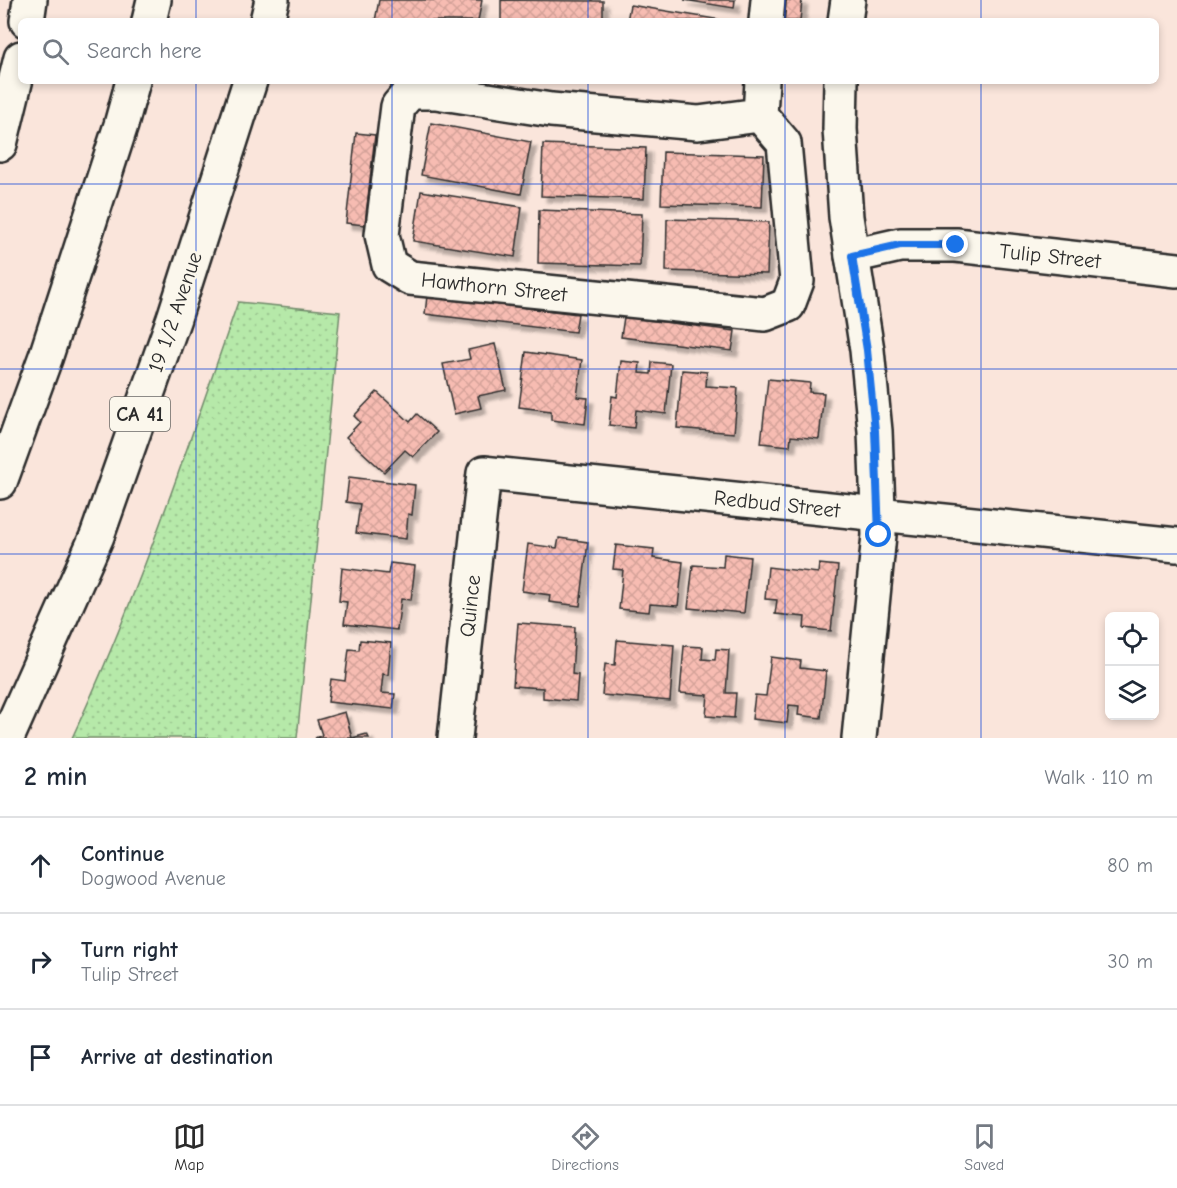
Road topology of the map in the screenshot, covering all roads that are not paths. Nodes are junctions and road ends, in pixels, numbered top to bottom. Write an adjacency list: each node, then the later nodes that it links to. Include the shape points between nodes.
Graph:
1 (30, 0): 6 (main road)
2 (154, 0): 7 (main road)
3 (272, 0): 8 (main road)
4 (768, 0): 9 (main road)
5 (848, 0): 10 (main road)
6 (27, 18)
7 (150, 18)
8 (268, 18)
9 (766, 18)
10 (845, 18)
11 (18, 70): 17 (main road)
12 (132, 84): 21 (main road, via 46,356)
13 (249, 84): 24 (main road, 19 1/2 Avenue / CA 41, via 174,318 97,536)
14 (762, 84): 16 (main road)
15 (841, 84): 18 (main road, via 840,129)
16 (760, 115): 16 (main road, Hawthorn Street, via 698,123 410,92 398,106 382,235 388,264 410,278 765,314 788,305 797,282 784,144)
17 (0, 144)
18 (852, 256): 19 (main road, Tulip Street, via 900,245 956,245); 22 (main road, via 875,431)
19 (1177, 270)
20 (484, 473): 22 (main road, Redbud Street); 25 (main road, Quince)
21 (0, 482)
22 (878, 515): 23 (main road, Redbud Street); 26 (main road, via 872,621)
23 (1177, 545)
24 (7, 738)
25 (455, 738)
26 (859, 738)

